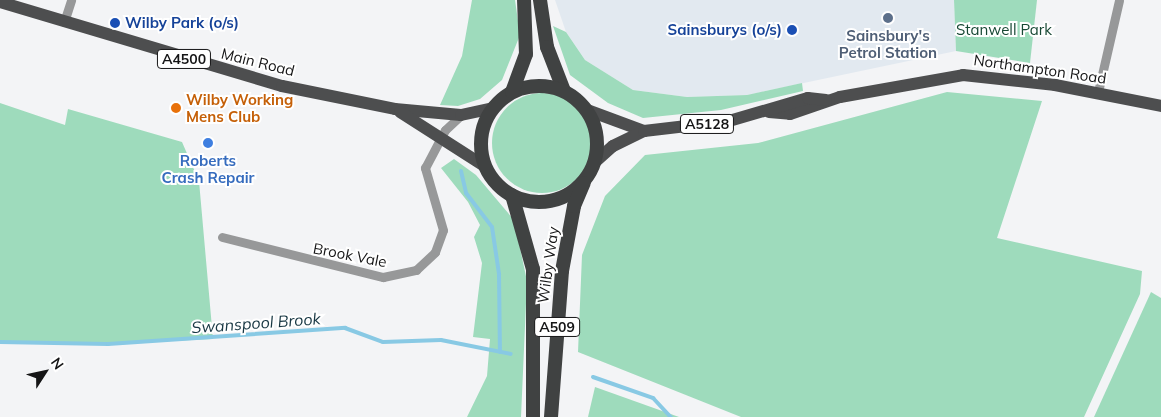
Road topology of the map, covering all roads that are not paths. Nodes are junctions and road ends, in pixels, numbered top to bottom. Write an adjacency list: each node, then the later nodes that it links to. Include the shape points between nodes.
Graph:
1 (71, 0): 6 (street)
2 (524, 0): 8 (highway, via 526,54)
3 (540, 0): 7 (highway, via 546,47)
4 (1119, 0): 9 (street)
5 (0, 2): 6 (main road, Main Road / A4500)
6 (64, 22): 12 (main road, Main Road / A4500, via 248,78)
7 (564, 91): 8 (highway, via 543,85); 13 (highway)
8 (512, 92): 11 (highway)
9 (1098, 92): 10 (main road, Northampton Road / A5128); 15 (main road, Northampton Road / A5128, via 963,75 912,81 826,100 790,114 769,112)
10 (1161, 106)
11 (494, 108): 14 (main road, Main Road / A4500); 18 (highway, via 482,136)
12 (395, 109): 14 (main road, Main Road / A4500); 16 (main road, Main Road / A4500)
13 (587, 110): 15 (main road, Northampton Road / A5128); 17 (highway, via 598,141)
14 (461, 115): 16 (street, Brook Vale)
15 (644, 131): 17 (main road, Northampton Road / A5128, via 613,146)
16 (442, 137): 18 (main road, Main Road / A4500); 21 (street, Brook Vale, via 426,168 442,214 442,237 429,258 407,274 390,278 359,273)
17 (595, 162): 19 (highway)
18 (486, 167): 20 (highway)
19 (585, 180): 20 (highway, via 556,200 534,202); 23 (highway, Wilby Way / A509, via 574,206 562,271)
20 (512, 195): 22 (highway, Wilby Way / A509, via 533,269)
21 (222, 237)
22 (533, 417)
23 (551, 417)

